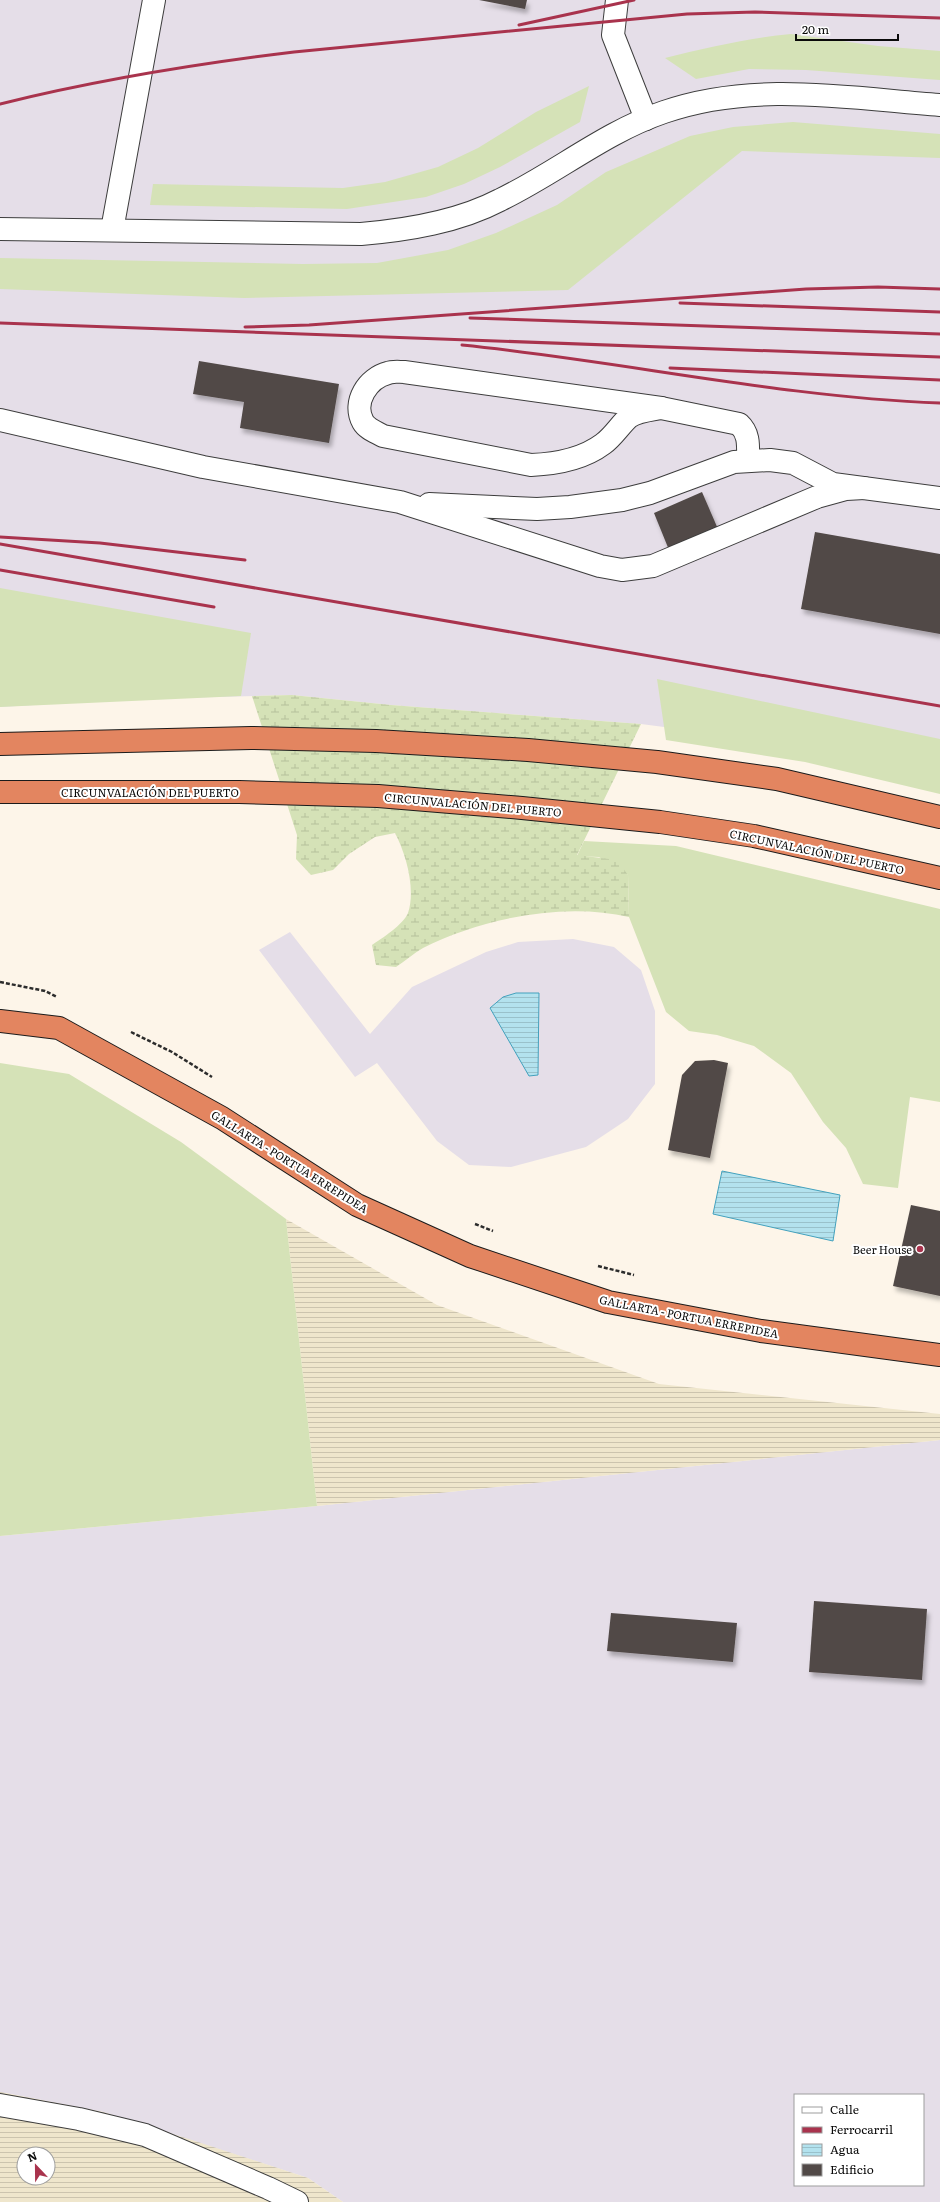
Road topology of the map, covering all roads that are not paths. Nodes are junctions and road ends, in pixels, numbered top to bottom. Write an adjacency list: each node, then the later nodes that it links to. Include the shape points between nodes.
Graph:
1 (154, 0): 6 (street)
2 (617, 0): 4 (street, via 614,35)
3 (940, 105): 4 (street, via 781,93 740,95 702,101)
4 (646, 119): 6 (street, via 596,144 500,201 439,222 404,230 361,234)
5 (0, 229): 6 (street)
6 (112, 230)
7 (661, 408): 7 (street, via 404,372 388,373 375,378 366,387 360,399 363,422 383,436 531,465 549,464 587,453 604,444 630,417); 9 (street, via 739,424 747,437)
8 (0, 420): 12 (street, via 203,467)
9 (748, 461): 10 (street, via 793,463 833,484); 12 (street, via 722,466 650,493 622,500 570,507 537,509)
10 (864, 488): 11 (street); 12 (street, via 846,489 817,497 653,566 622,570 600,566)
11 (940, 498)
12 (400, 502)
13 (0, 744): 15 (highway, via 251,738 376,741 513,749 657,762 777,778)
14 (0, 792): 16 (highway, CIRCUNVALACIÓN DEL PUERTO, via 239,792 378,796 522,808 660,822 754,836)
15 (940, 817)
16 (940, 878)
17 (0, 1020): 18 (highway, GALLARTA - PORTUA ERREPIDEA, via 60,1028 222,1118 357,1205 470,1256 623,1305 761,1331)
18 (940, 1354)
19 (0, 2105): 20 (street, via 79,2119 145,2136)
20 (297, 2202)

